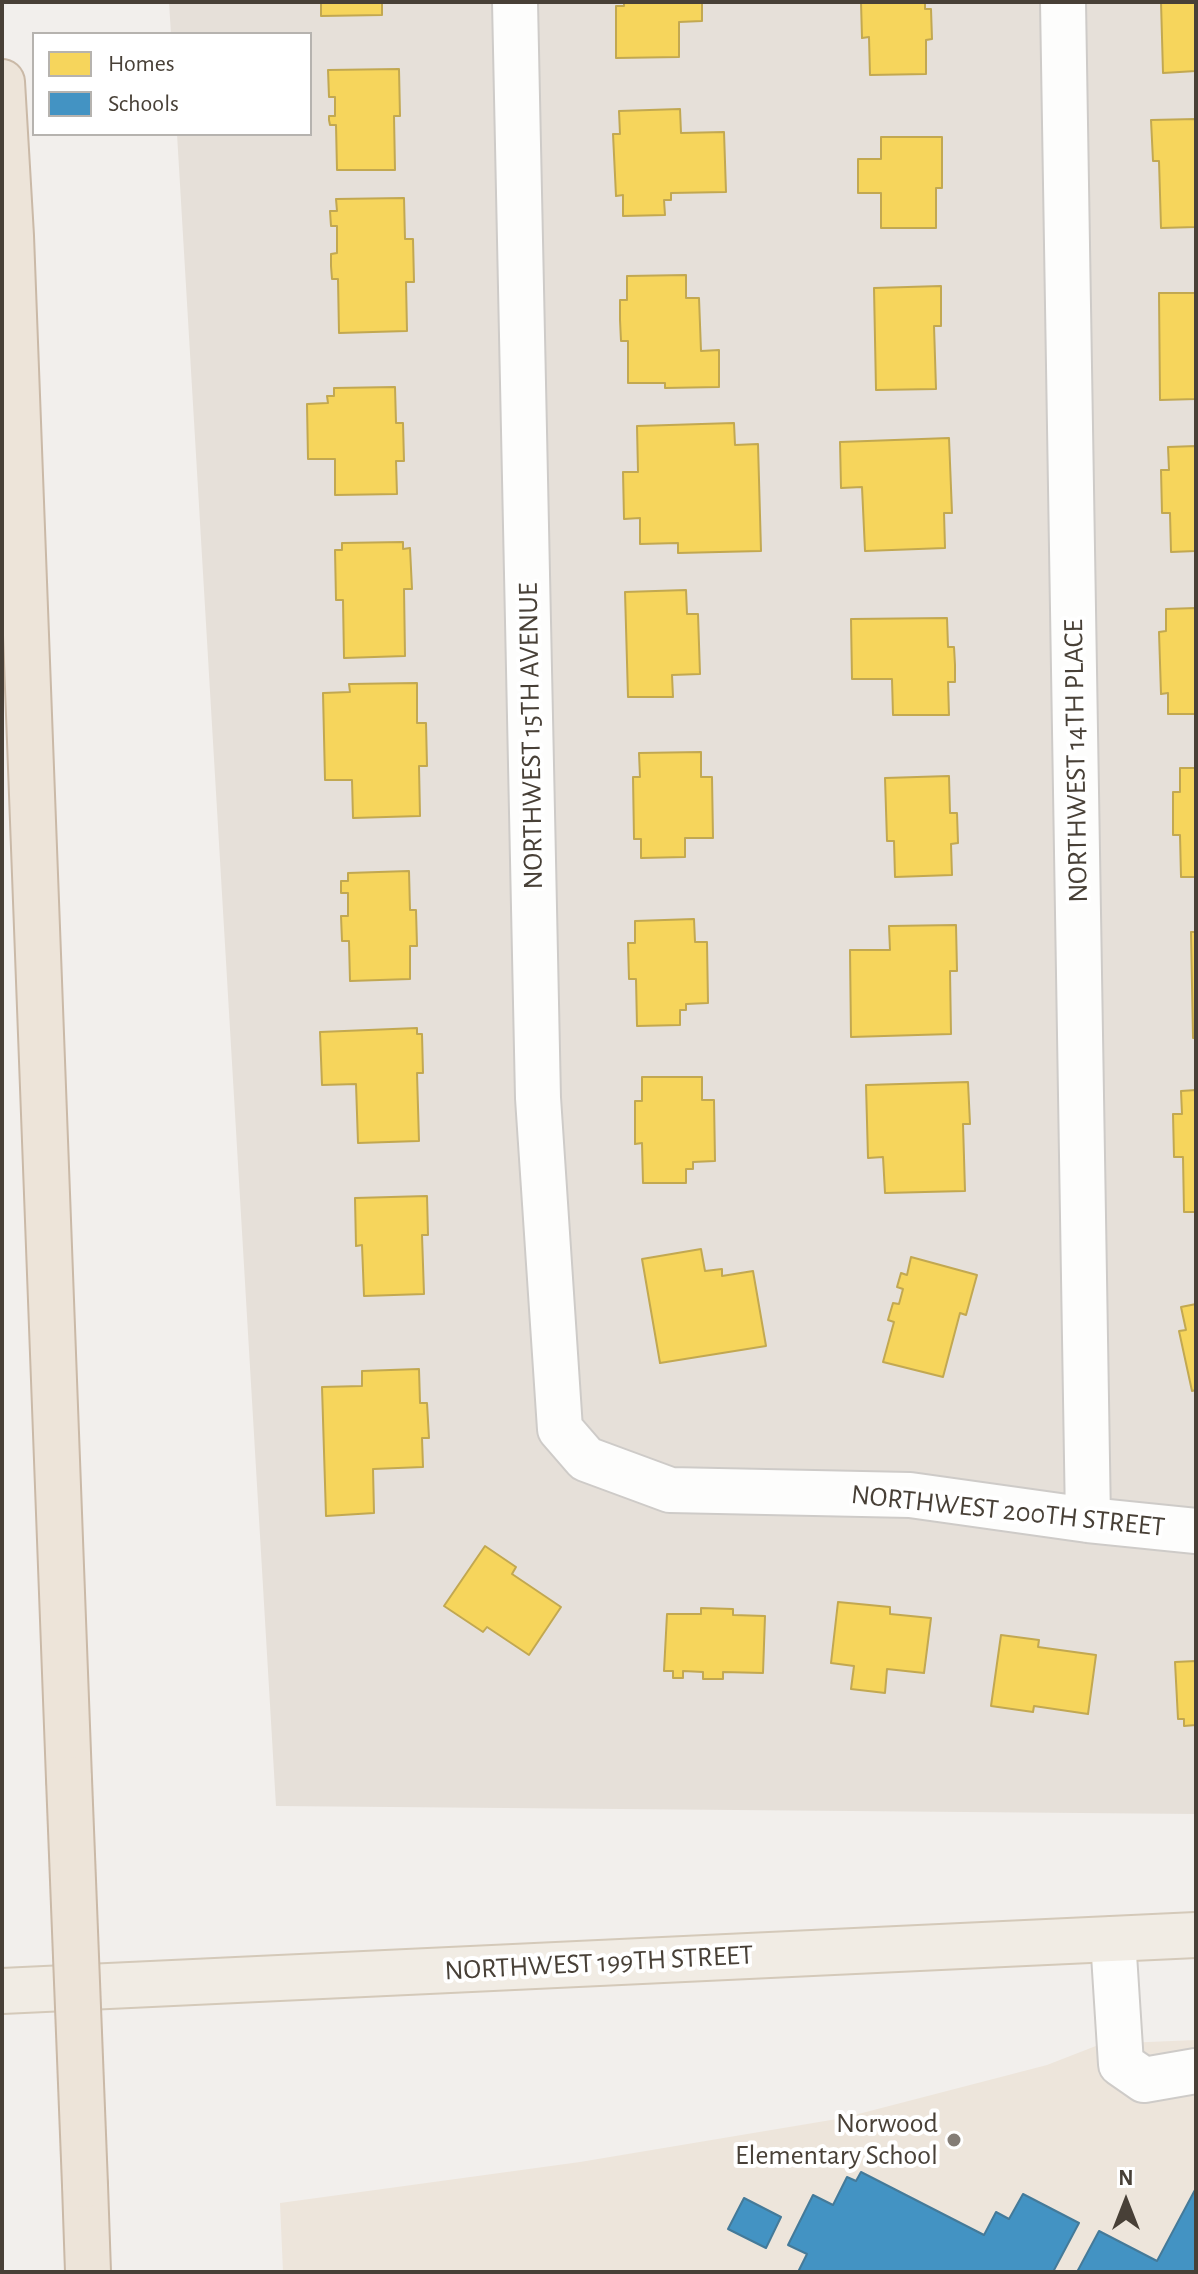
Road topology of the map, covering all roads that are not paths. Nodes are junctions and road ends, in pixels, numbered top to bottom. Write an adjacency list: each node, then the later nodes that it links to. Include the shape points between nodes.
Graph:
1 (515, 2): 4 (street, NORTHWEST 15TH AVENUE, via 538,1098 560,1429)
2 (1063, 2): 5 (street, NORTHWEST 14TH PLACE)
3 (2, 82): 11 (highway, bridge)
4 (586, 1459): 5 (street, NORTHWEST 200TH STREET, via 670,1490 910,1495)
5 (1088, 1520): 6 (street, NORTHWEST 200TH STREET)
6 (1196, 1531)
7 (1196, 1935): 8 (main road, NORTHWEST 199TH STREET)
8 (1113, 1939): 9 (main road, NORTHWEST 199TH STREET); 10 (street, via 1121,2064 1144,2080)
9 (2, 1991)
10 (1196, 2071)
11 (88, 2272)

